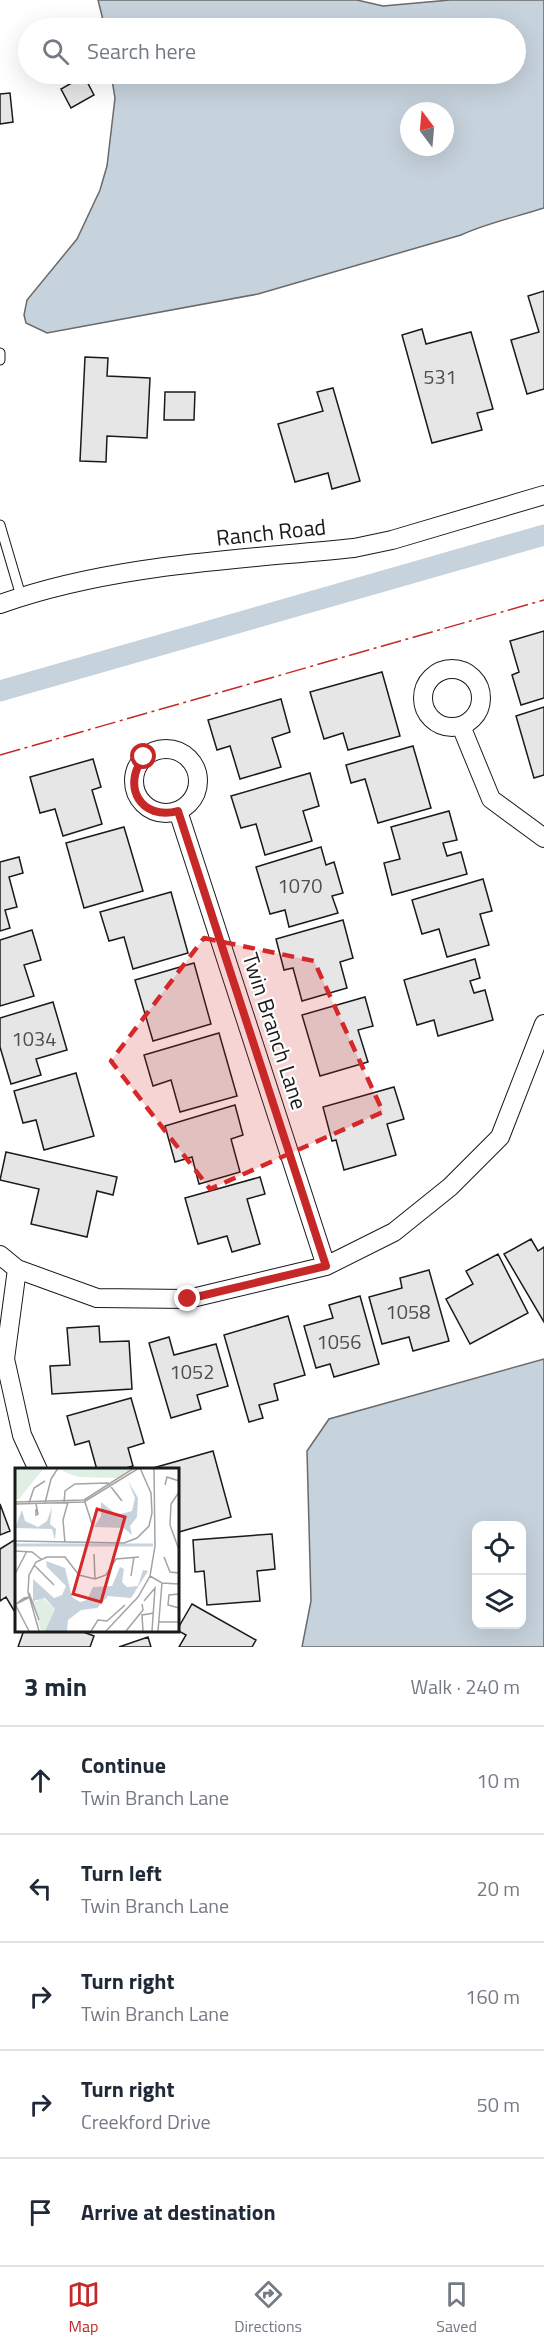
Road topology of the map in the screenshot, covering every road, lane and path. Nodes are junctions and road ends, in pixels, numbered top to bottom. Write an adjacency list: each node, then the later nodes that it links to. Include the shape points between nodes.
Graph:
1 (0, 353): 2 (lane)
2 (0, 360)
3 (544, 495): 5 (street, Ranch Road, via 354,548 123,573)
4 (0, 525): 5 (lane)
5 (21, 596): 6 (street, Ranch Road)
6 (0, 604)
7 (461, 726): 9 (street, via 491,799)
8 (178, 811): 12 (street, Twin Branch Lane)
9 (544, 838)
10 (544, 1024): 12 (street, via 500,1137 450,1187 394,1232)
11 (0, 1255): 13 (street)
12 (326, 1266): 13 (street, via 188,1299 97,1298)
13 (17, 1269): 14 (street, via 5,1359 22,1435)
14 (37, 1468)

